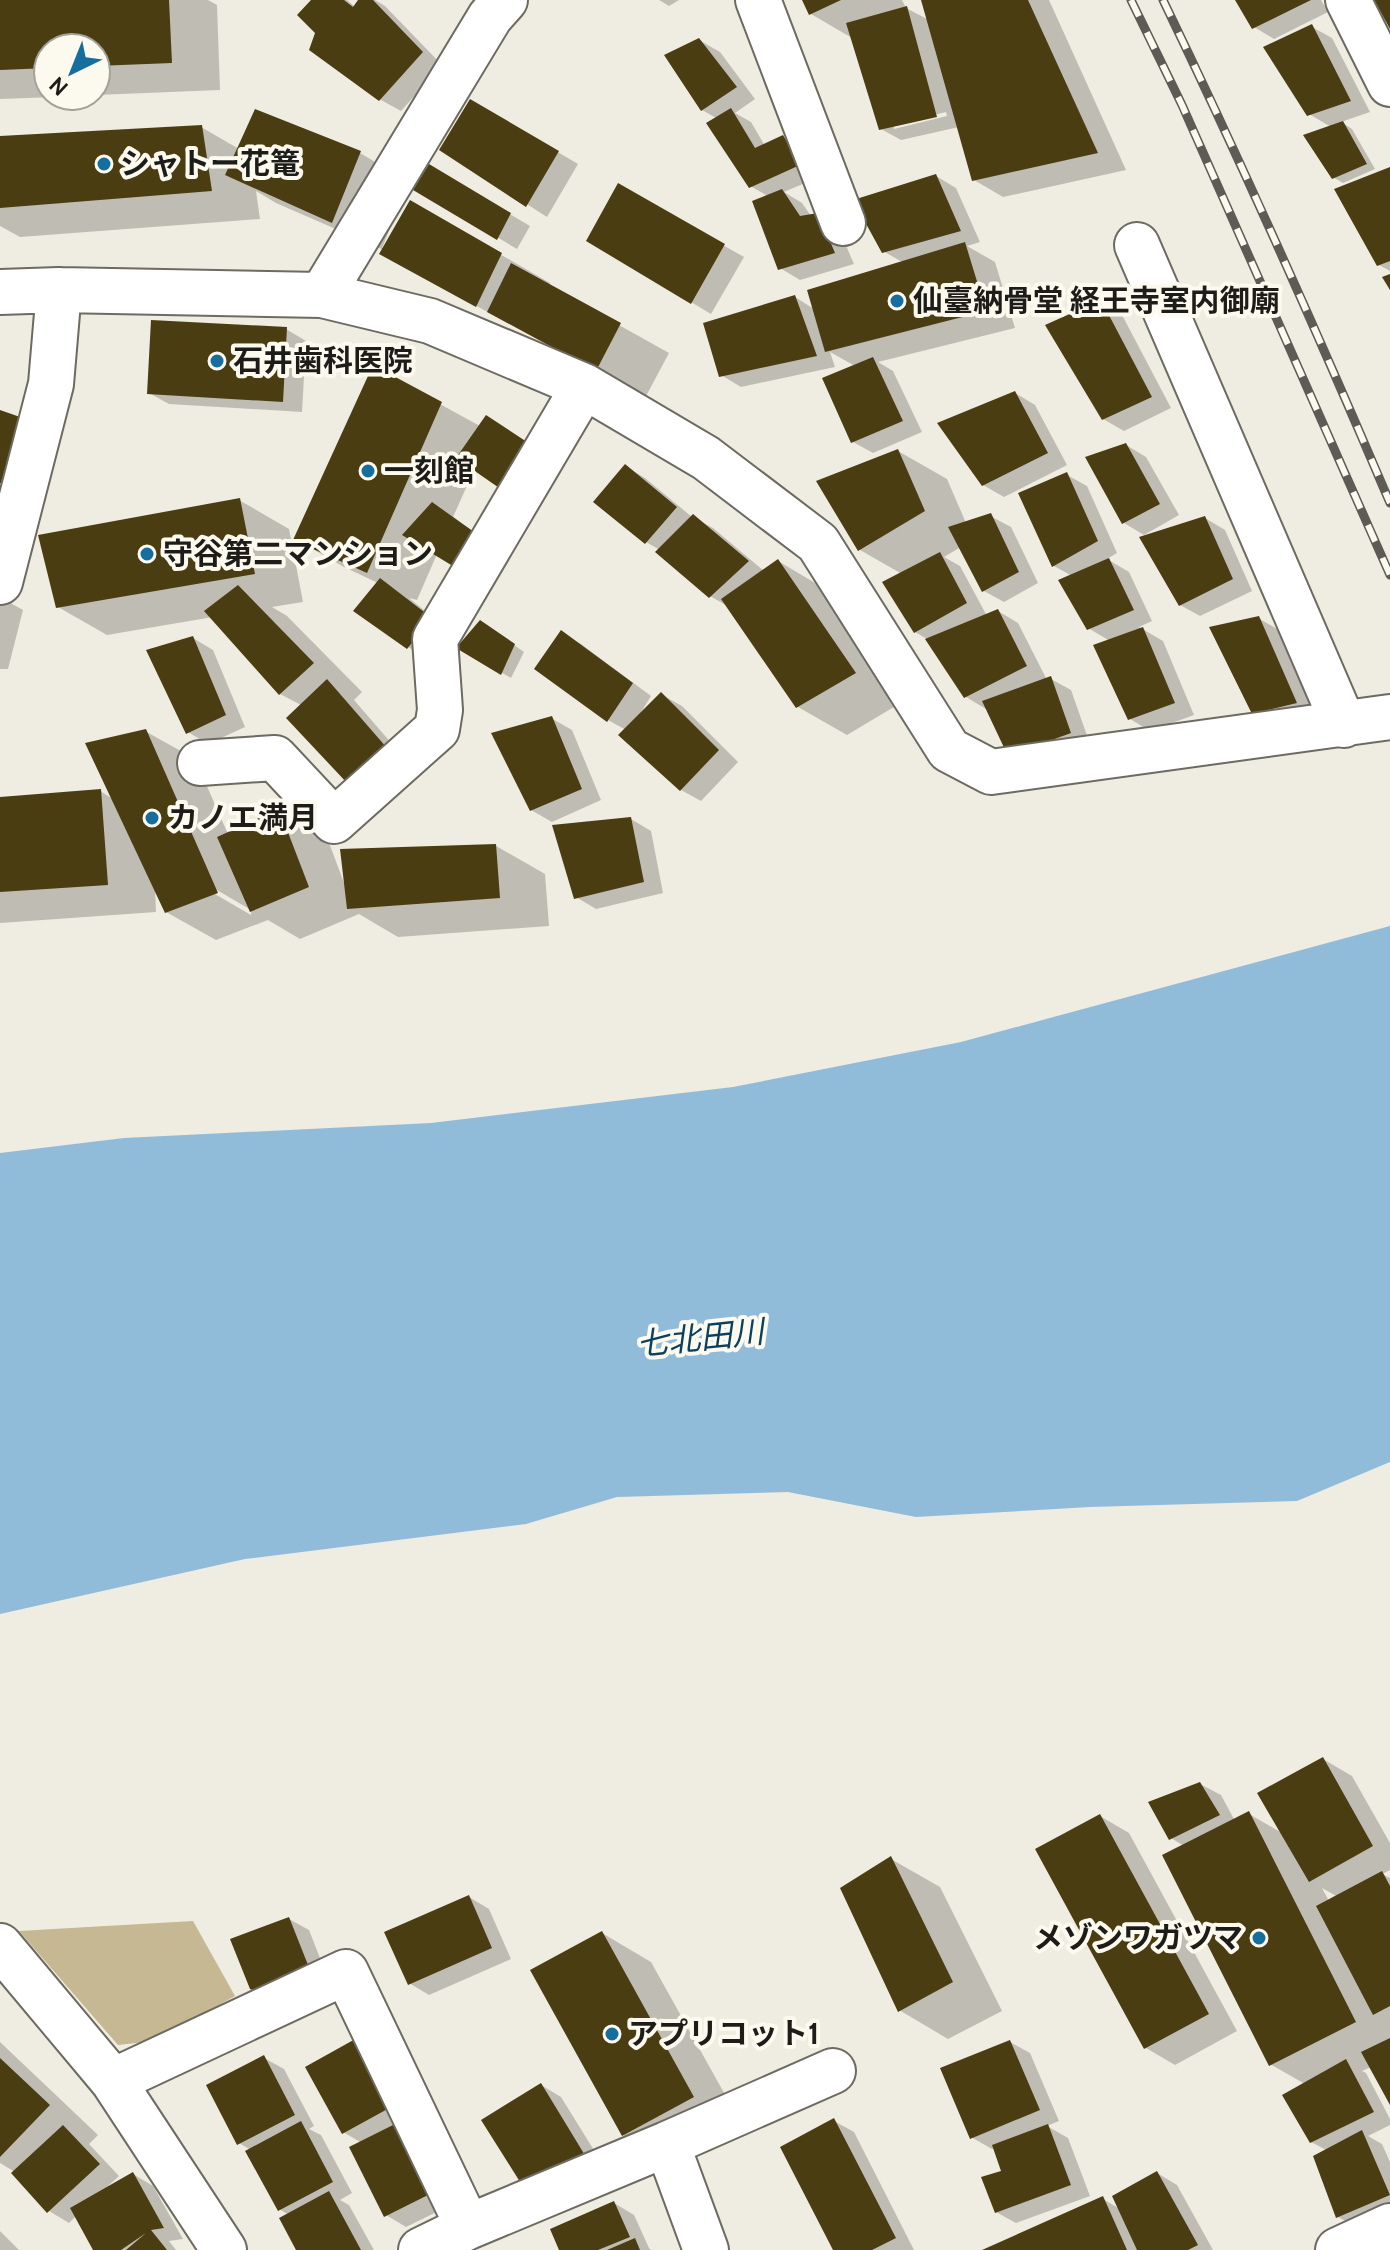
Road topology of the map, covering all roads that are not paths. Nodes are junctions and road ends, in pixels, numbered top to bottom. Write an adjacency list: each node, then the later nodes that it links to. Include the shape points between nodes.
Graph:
1 (505, 0): 9 (street)
2 (758, 0): 5 (street)
3 (1348, 0): 4 (street)
4 (1390, 84)
5 (843, 223)
6 (1137, 245): 13 (street)
7 (59, 290): 8 (street); 9 (street); 11 (street, via 51,384)
8 (0, 292)
9 (322, 295): 10 (street, via 430,321)
10 (584, 386): 13 (street, via 706,458 818,543 949,750 991,772); 14 (street, via 435,639 437,729 334,821 275,758)
11 (0, 582)
12 (1390, 717): 13 (street)
13 (1344, 725)
14 (200, 763)
15 (0, 1946): 17 (street)
16 (833, 2071): 18 (street)
17 (113, 2081): 20 (street, via 346,1972); 21 (street)
18 (667, 2144): 20 (street); 23 (street)
19 (1390, 2226): 24 (street)
20 (468, 2227): 22 (street)
21 (224, 2250)
22 (421, 2250)
23 (706, 2250)
24 (1338, 2250)

